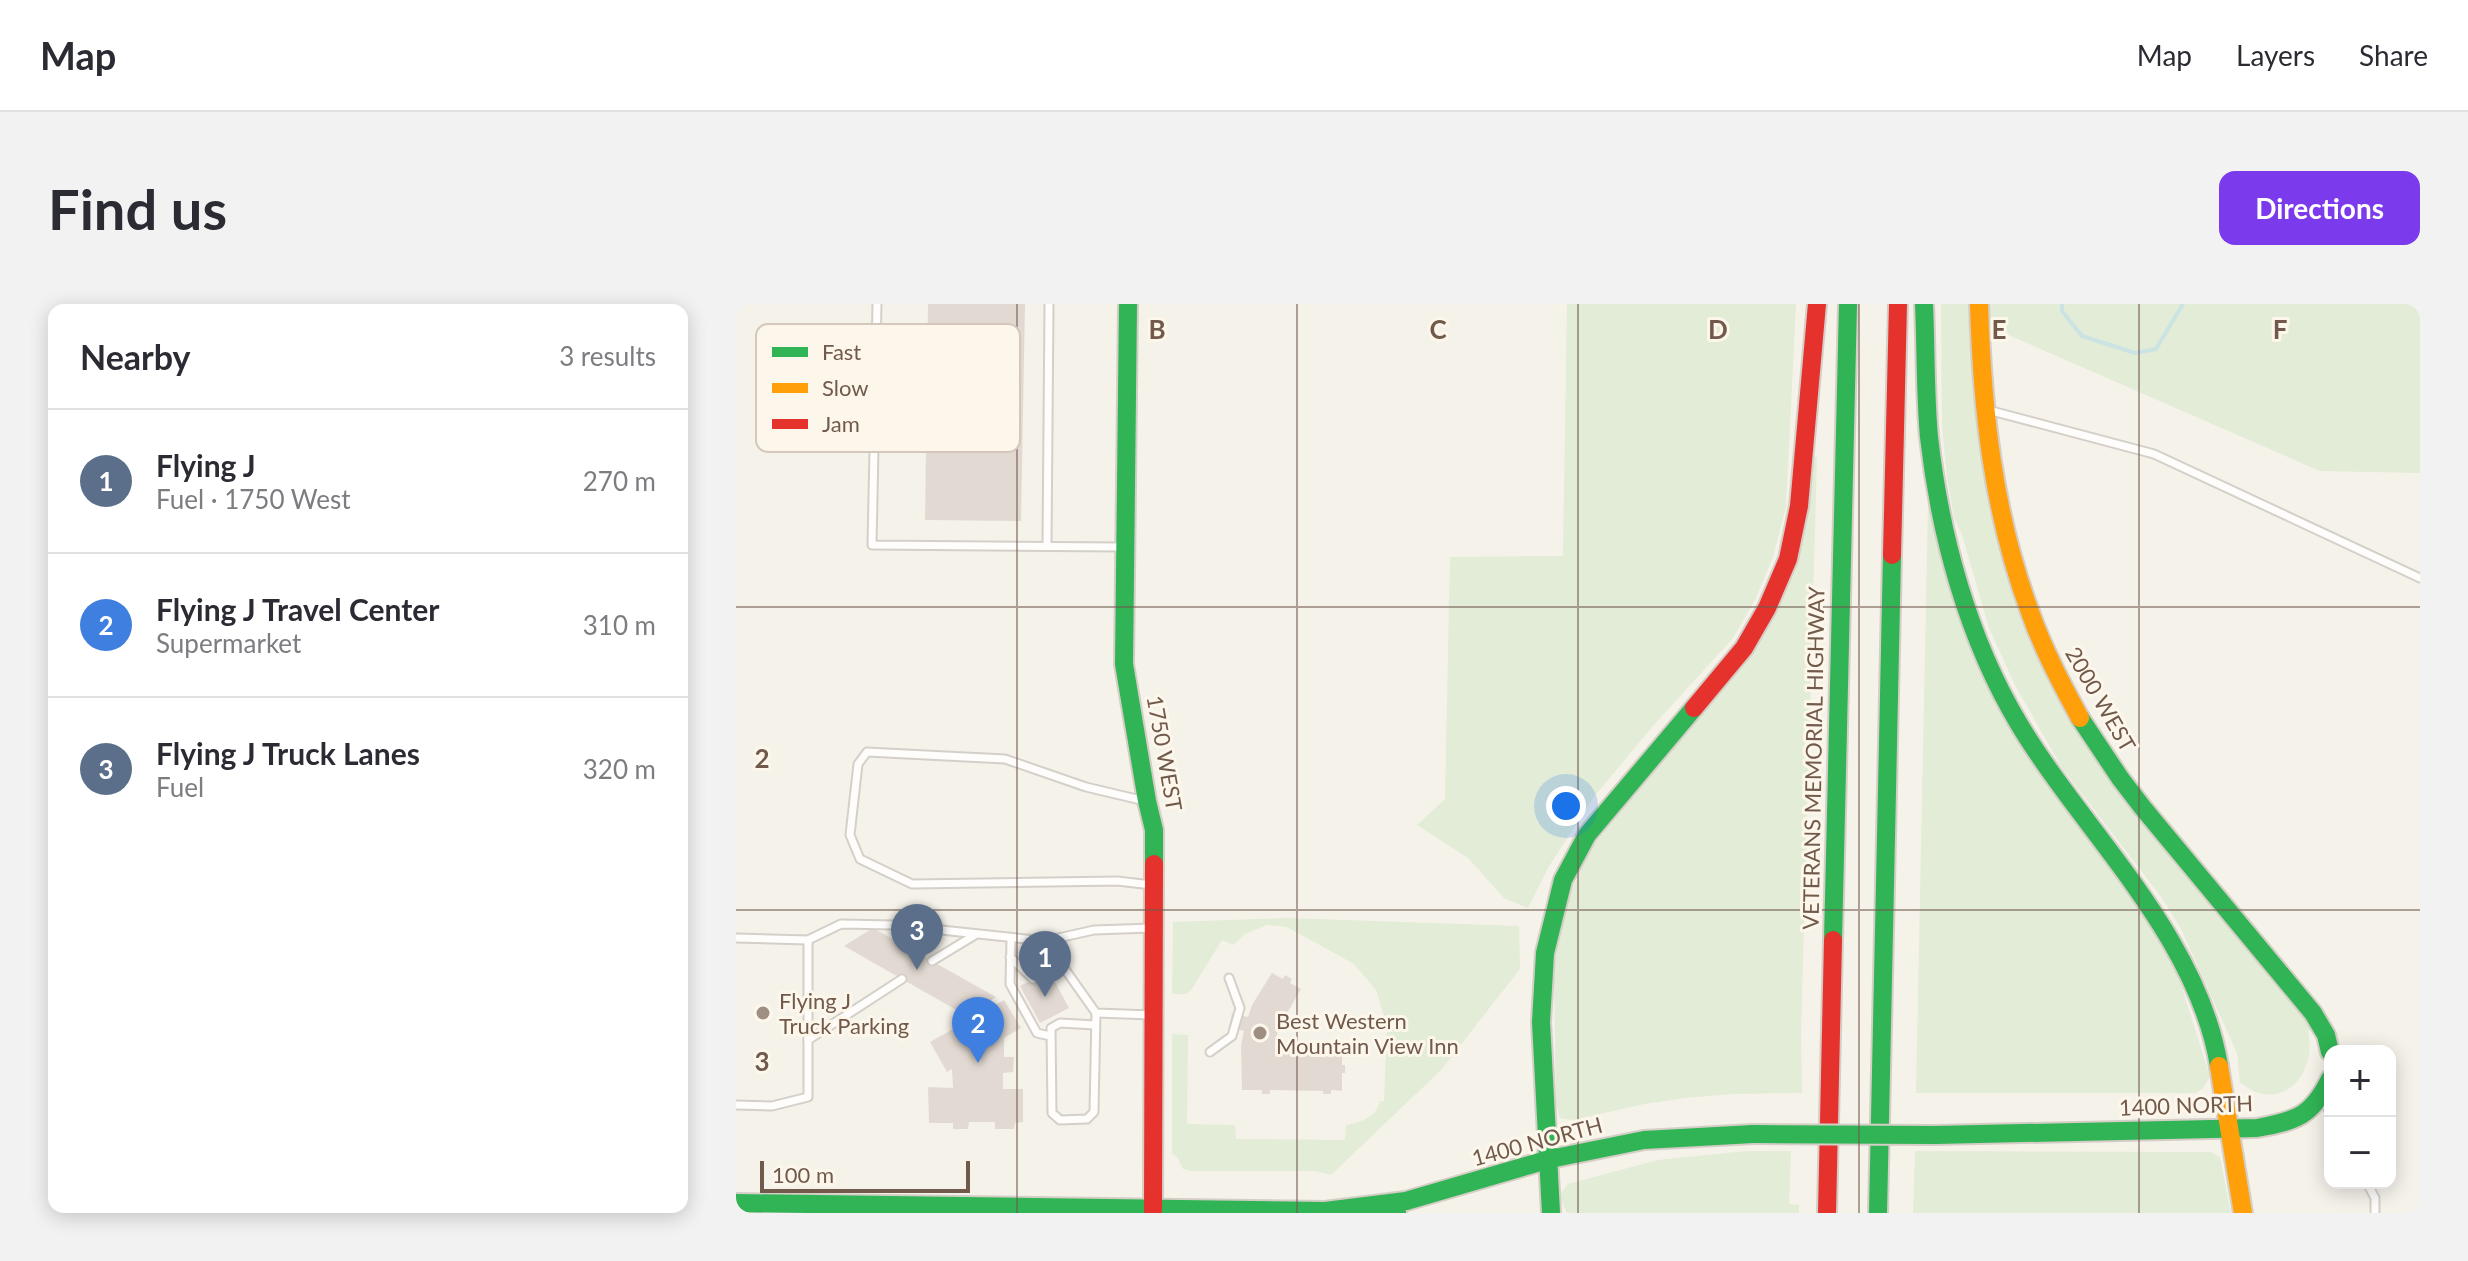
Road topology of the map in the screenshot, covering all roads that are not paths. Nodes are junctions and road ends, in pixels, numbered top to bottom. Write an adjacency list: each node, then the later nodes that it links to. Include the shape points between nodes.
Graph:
1 (877, 304): 9 (lane)
2 (1049, 304): 12 (lane)
3 (1128, 304): 13 (main road, 1750 WEST)
4 (1817, 304): 40 (main road, via 1799,506 1788,559 1767,608 1744,648 1587,835 1563,880 1545,953 1541,1022)
5 (1848, 304): 47 (main road, VETERANS MEMORIAL HIGHWAY)
6 (1898, 304): 48 (main road)
7 (1924, 304): 39 (main road, via 1929,435 1938,500 1970,617 2017,721 2169,936 2201,1006)
8 (1979, 304): 10 (main road, 2000 WEST)
9 (877, 324)
10 (1982, 408): 14 (lane, via 2154,454); 35 (main road, 2000 WEST, via 2007,542 2032,621 2069,699 2119,777 2313,1013)
11 (874, 452): 12 (lane, via 872,545)
12 (1047, 546): 13 (lane)
13 (1126, 547): 15 (main road, 1750 WEST, via 1124,664)
14 (2420, 578)
15 (1147, 801): 16 (main road, 1750 WEST, via 1154,830); 16 (lane, via 1005,759 867,752 858,764 850,835 860,859 912,884)
16 (1154, 885): 17 (main road, 1750 WEST)
17 (1154, 928): 22 (lane, via 1094,930); 29 (main road, 1750 WEST)
18 (977, 934): 20 (lane); 21 (lane, via 841,924); 24 (lane)
19 (736, 938): 21 (lane)
20 (1011, 938): 22 (lane); 23 (lane)
21 (808, 940): 34 (lane)
22 (1045, 941): 28 (lane)
23 (1010, 957): 27 (lane); 33 (lane, via 1010,984 1037,1033)
24 (932, 961)
25 (1229, 978): 36 (lane, via 1240,1008 1232,1036)
26 (902, 979): 34 (lane)
27 (1033, 979)
28 (1096, 1013): 29 (lane); 32 (lane)
29 (1154, 1015): 44 (main road, 1750 WEST)
30 (1052, 1017): 31 (lane)
31 (1056, 1025): 32 (lane); 33 (lane)
32 (1095, 1025): 33 (lane, via 1094,1112 1087,1119 1060,1120 1052,1113)
33 (1050, 1036)
34 (808, 1040): 37 (lane, via 808,1097 772,1106)
35 (2328, 1045)
36 (1210, 1052)
37 (736, 1105)
38 (2324, 1105): 39 (main road, 1400 NORTH, via 2290,1122)
39 (2230, 1130): 40 (main road, 1400 NORTH, bridge, via 1753,1134 1644,1140); 49 (main road)
40 (1550, 1159): 43 (main road, 1400 NORTH, via 1435,1194); 46 (main road)
41 (2370, 1189): 50 (lane)
42 (736, 1203): 44 (main road, 1400 NORTH)
43 (1377, 1205): 44 (main road, 1400 NORTH, via 1325,1211); 45 (main road)
44 (1153, 1210)
45 (1397, 1213)
46 (1551, 1213)
47 (1827, 1213)
48 (1878, 1213)
49 (2243, 1213)
50 (2375, 1213)

